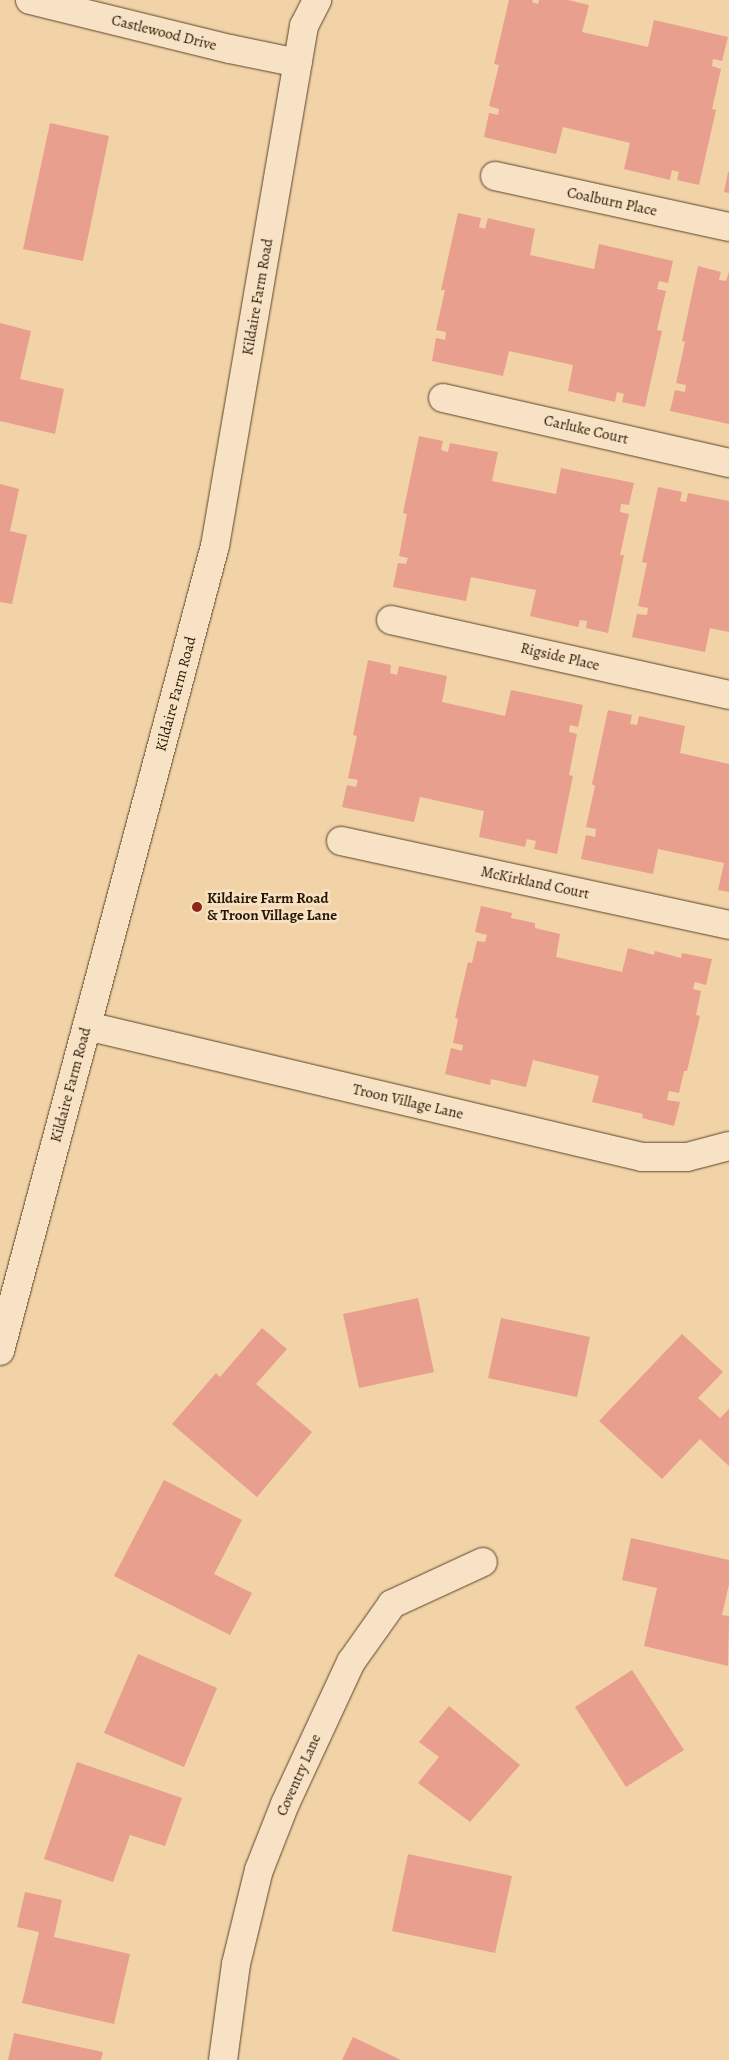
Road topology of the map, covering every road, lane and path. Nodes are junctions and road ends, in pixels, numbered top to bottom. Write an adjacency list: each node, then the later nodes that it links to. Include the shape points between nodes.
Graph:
1 (30, 0): 5 (street, Castlewood Drive)
2 (298, 0): 4 (street, Kildaire Farm Road)
3 (317, 0): 4 (street, Kildaire Farm Road)
4 (304, 26): 5 (street, Kildaire Farm Road)
5 (298, 63): 14 (street, Kildaire Farm Road, via 215,546)
6 (495, 176): 7 (street, Coalburn Place)
7 (729, 227)
8 (443, 398): 9 (street, Carluke Court)
9 (729, 463)
10 (391, 620): 11 (street, Rigside Place)
11 (729, 695)
12 (341, 841): 13 (street, McKirkland Court)
13 (729, 925)
14 (88, 1026): 15 (street, Troon Village Lane, via 642,1157 687,1157); 16 (street, Kildaire Farm Road)
15 (729, 1146)
16 (0, 1350)
17 (484, 1562): 18 (street, Coventry Lane, via 392,1604 351,1662 285,1804 259,1870 236,1964)
18 (223, 2060)

